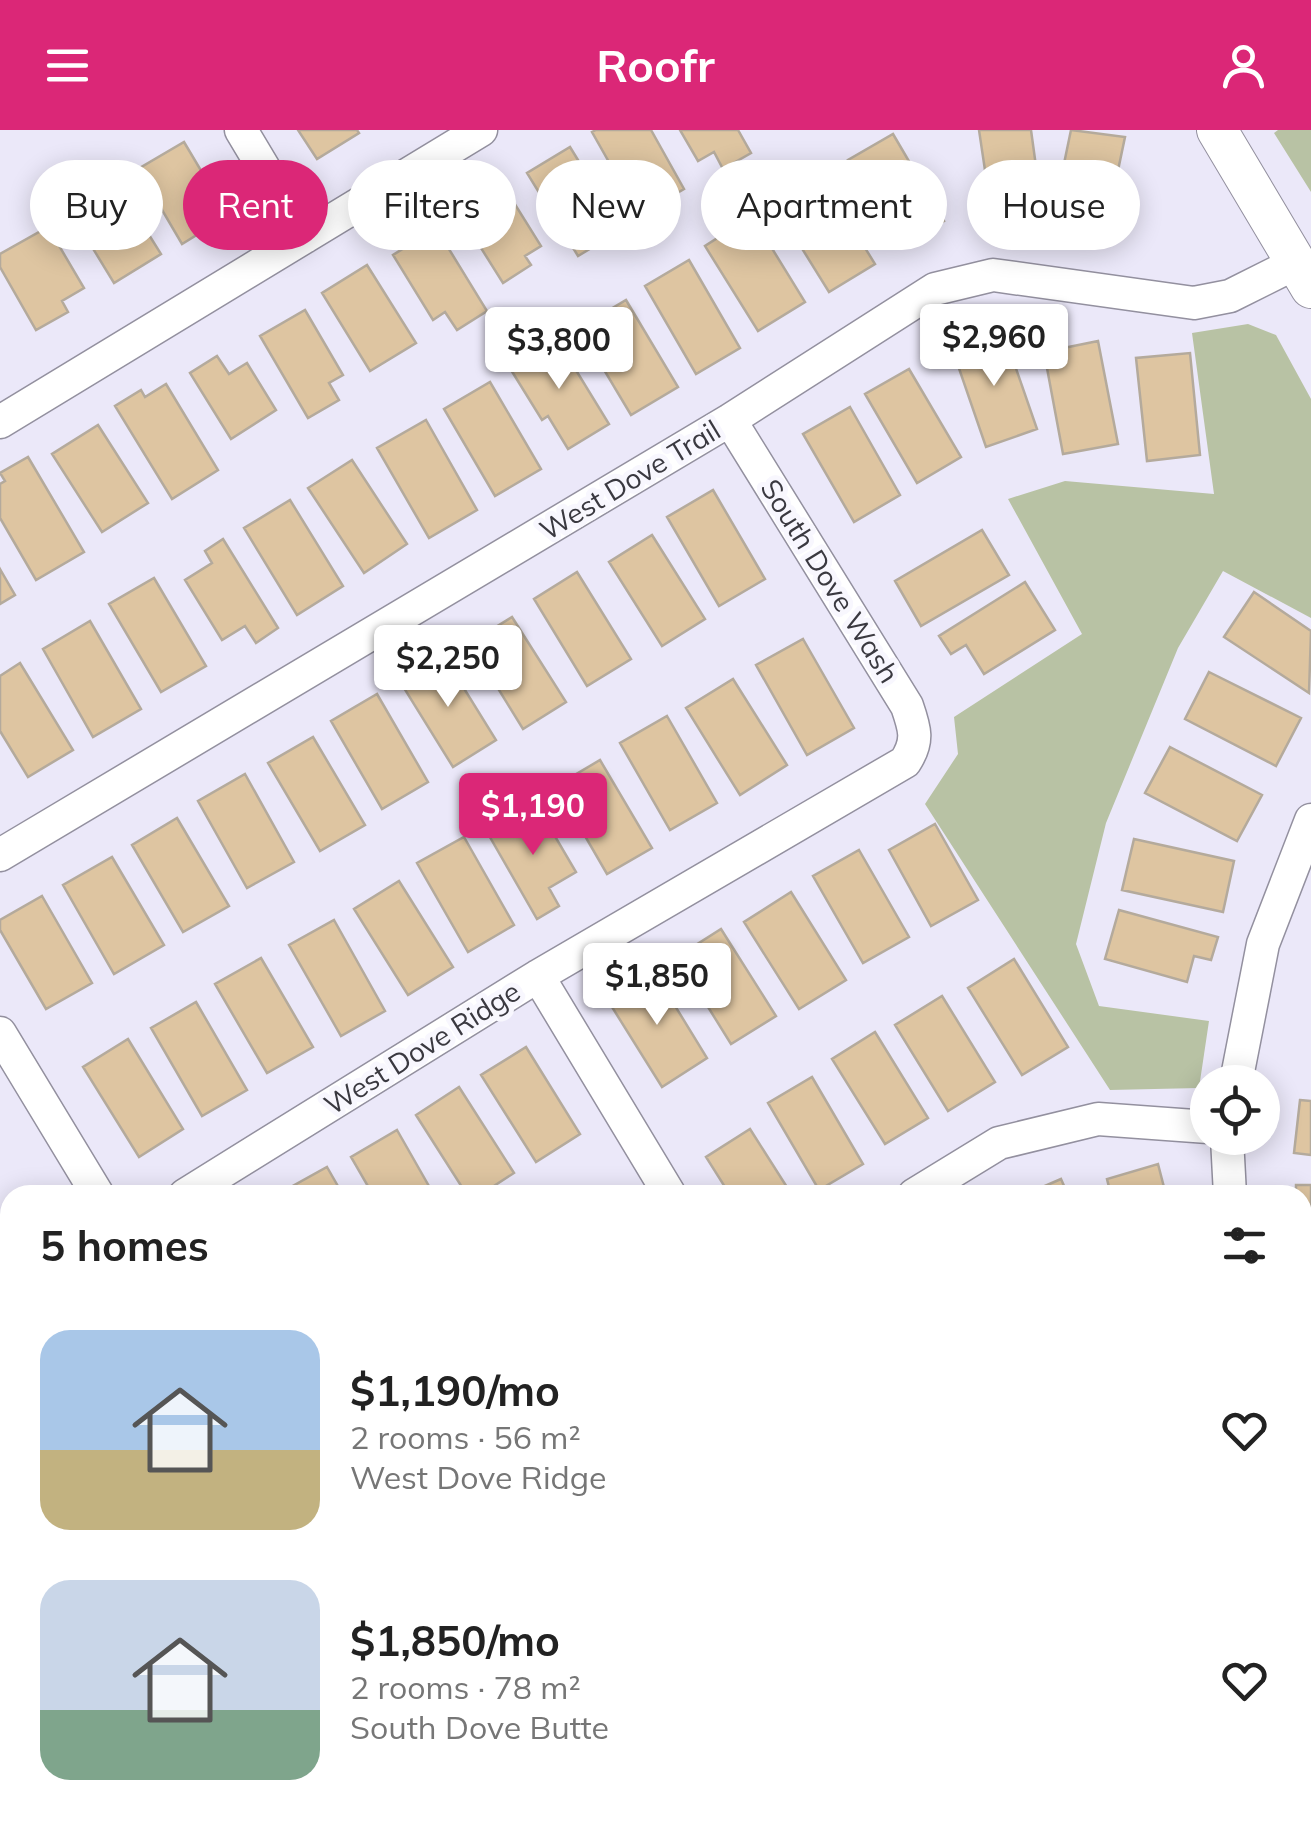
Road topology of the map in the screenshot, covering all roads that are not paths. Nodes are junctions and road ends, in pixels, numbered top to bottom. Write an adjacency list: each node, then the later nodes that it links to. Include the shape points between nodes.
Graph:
1 (241, 130): 4 (street)
2 (481, 130): 5 (street)
3 (1217, 130): 7 (street)
4 (259, 160)
5 (328, 223)
6 (284, 250): 9 (street)
7 (1304, 276): 8 (street, West Dove Trail, via 1194,304 992,276 964,279 936,289)
8 (730, 420): 10 (street, South Dove Wash, via 907,706); 12 (street, West Dove Trail)
9 (0, 422)
10 (915, 746): 13 (street, West Dove Ridge, via 883,776)
11 (1311, 820): 15 (street, via 1263,944)
12 (0, 855)
13 (538, 976): 19 (street, West Dove Ridge); 20 (street)
14 (0, 1033): 18 (street)
15 (1239, 1065)
16 (1190, 1126): 21 (street, via 1098,1118 999,1143)
17 (1228, 1155): 22 (street)
18 (92, 1185)
19 (201, 1185)
20 (664, 1185)
21 (930, 1185)
22 (1229, 1185)

